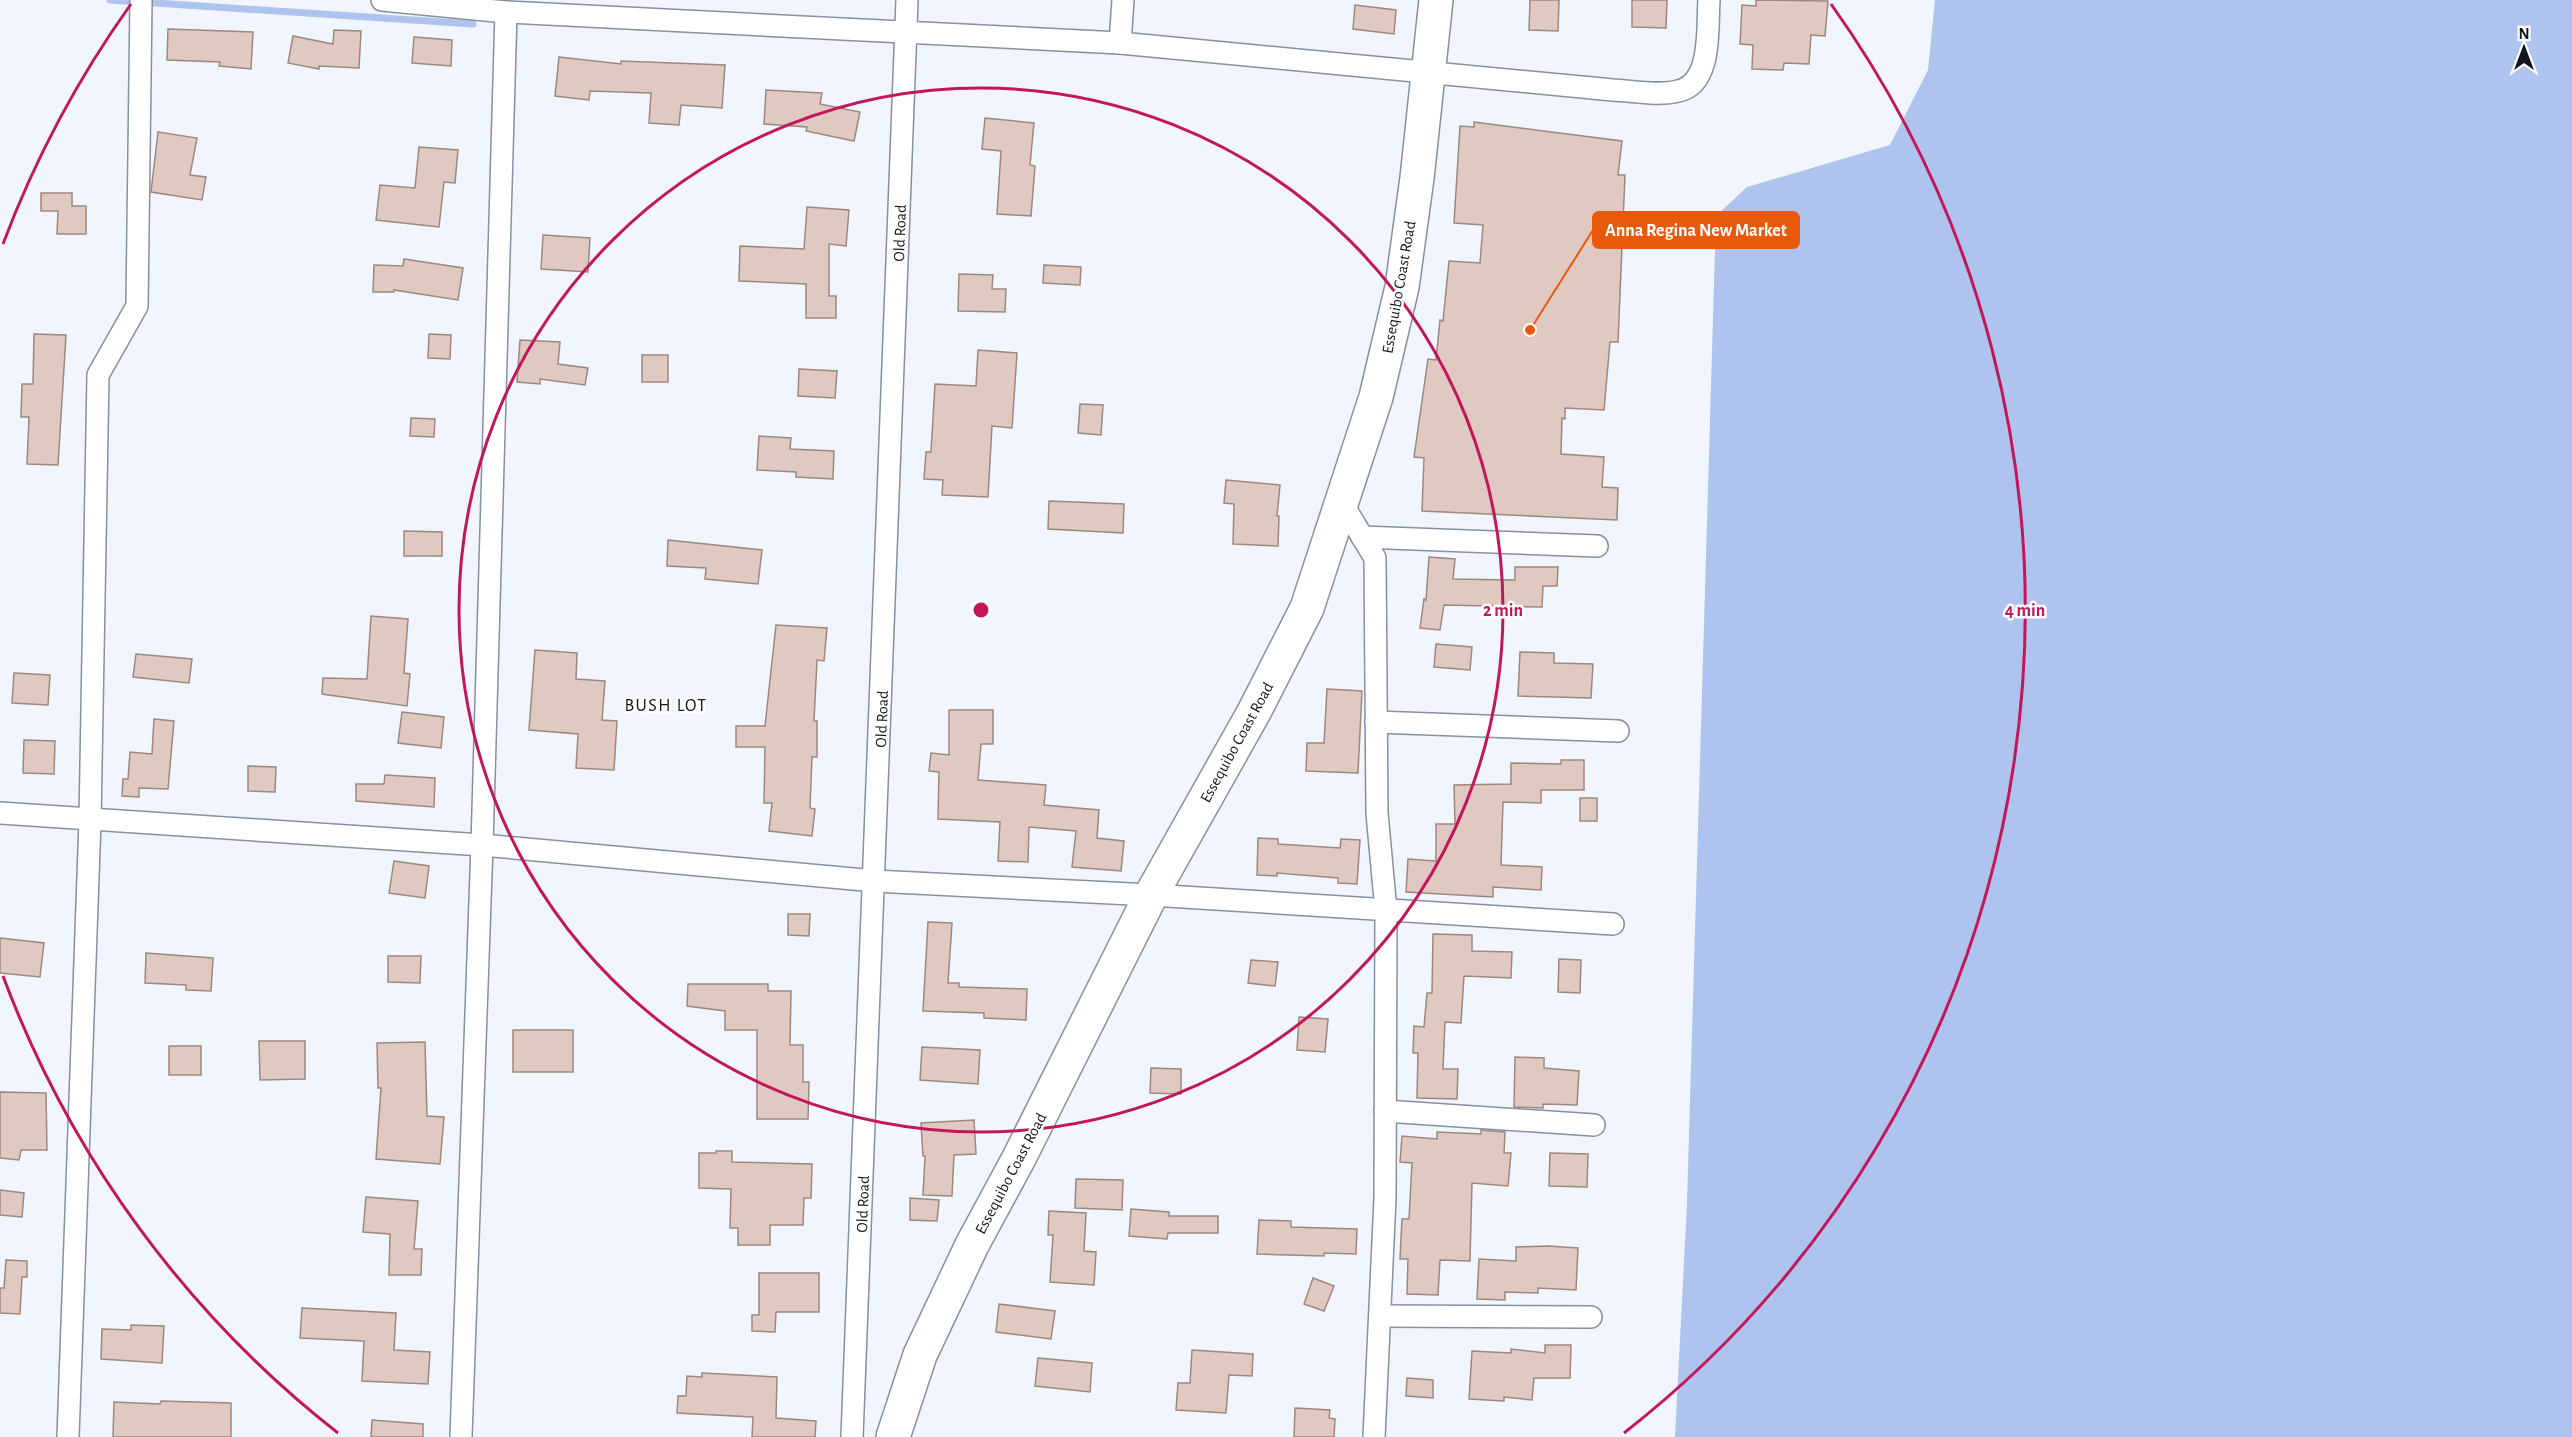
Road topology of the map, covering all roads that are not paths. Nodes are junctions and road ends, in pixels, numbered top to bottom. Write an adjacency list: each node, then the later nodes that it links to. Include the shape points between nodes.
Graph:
1 (382, 0): 7 (street)
2 (907, 0): 8 (street, Old Road)
3 (1123, 0): 9 (street)
4 (1436, 0): 10 (main road, Essequibo Coast Road)
5 (1708, 0): 10 (street, via 1705,57 1696,81 1681,91 1613,90)
6 (141, 6): 17 (street, via 137,306 98,375)
7 (506, 12): 8 (street); 18 (street)
8 (906, 33): 9 (street); 19 (street, Old Road)
9 (1120, 43): 10 (street)
10 (1429, 70): 11 (main road, Essequibo Coast Road, via 1402,287 1376,397)
11 (1342, 503): 12 (street); 20 (main road, Essequibo Coast Road, via 1308,608)
12 (1362, 537): 13 (street); 14 (street, via 1375,558)
13 (1597, 546)
14 (1376, 722): 15 (street); 21 (street, via 1377,813)
15 (1618, 731)
16 (0, 813): 17 (street)
17 (90, 821): 18 (street); 27 (street)
18 (482, 845): 19 (street); 28 (street)
19 (875, 881): 20 (street); 29 (street, Old Road)
20 (1151, 895): 21 (street); 30 (main road, Essequibo Coast Road, via 972,1245 920,1355)
21 (1386, 911): 22 (street); 23 (street)
22 (1613, 924)
23 (1385, 1111): 24 (street); 25 (street)
24 (1594, 1125)
25 (1380, 1316): 26 (street); 31 (street)
26 (1591, 1317)
27 (68, 1437)
28 (461, 1437)
29 (852, 1437)
30 (893, 1437)
31 (1374, 1437)

